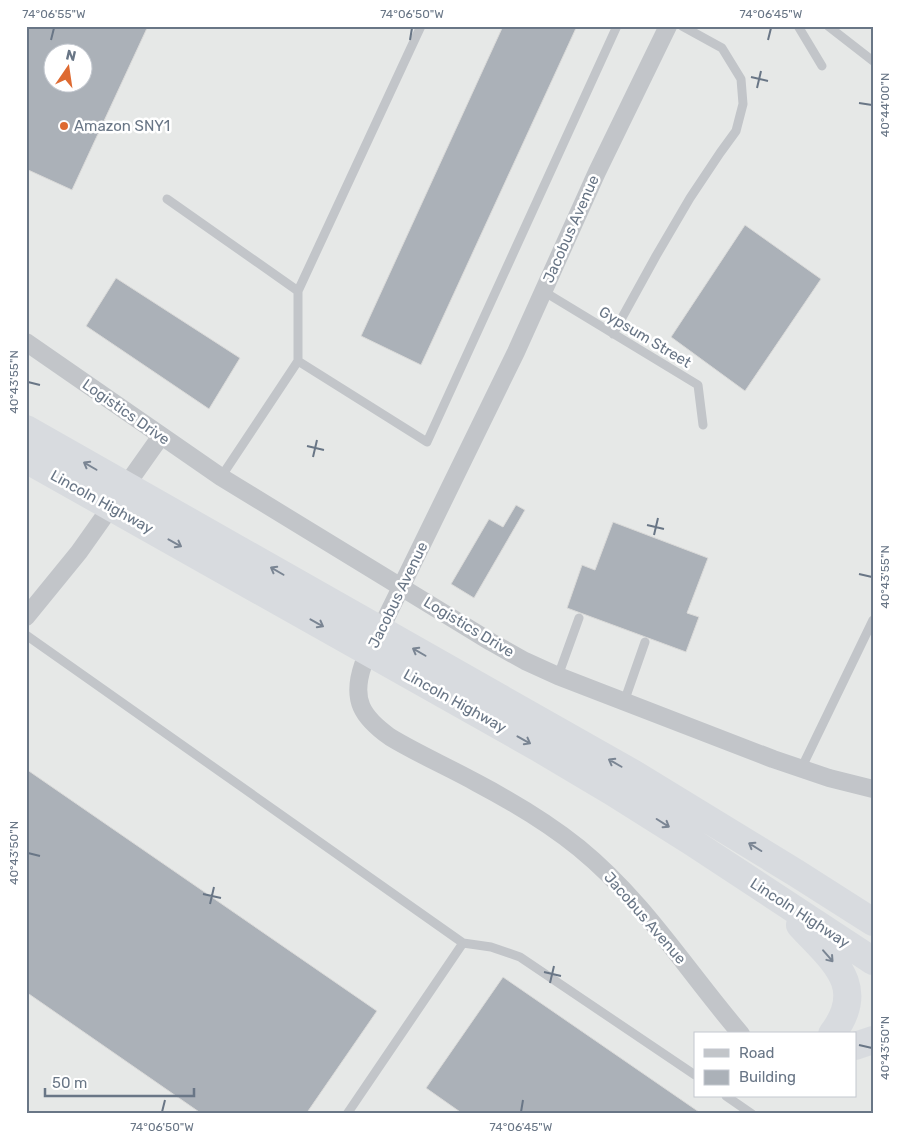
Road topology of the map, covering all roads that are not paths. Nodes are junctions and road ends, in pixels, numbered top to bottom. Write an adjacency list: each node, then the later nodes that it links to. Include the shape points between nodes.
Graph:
1 (420, 26): 10 (lane)
2 (617, 26): 14 (lane, via 427,442)
3 (668, 26): 11 (street, Jacobus Avenue)
4 (682, 26): 12 (lane, via 722,48 741,79 743,104 736,131 690,198)
5 (798, 26): 8 (lane)
6 (828, 26): 7 (lane)
7 (873, 61)
8 (822, 66)
9 (168, 200): 10 (lane)
10 (298, 291): 14 (lane)
11 (543, 291): 12 (lane, Gypsum Street); 20 (street, Jacobus Avenue)
12 (613, 334): 15 (lane, Gypsum Street, via 698,385)
13 (26, 342): 17 (street, Logistics Drive)
14 (298, 361): 19 (lane)
15 (703, 425)
16 (26, 429): 27 (highway, Lincoln Highway, one-way to 16)
17 (161, 436): 19 (street, Logistics Drive); 21 (street, via 79,552)
18 (26, 459): 27 (highway, Lincoln Highway, one-way to 27)
19 (220, 478): 20 (street, Logistics Drive)
20 (402, 587): 26 (street, Logistics Drive, via 508,652); 37 (street, Jacobus Avenue, via 359,676 358,694 364,712 379,730 506,799 580,848 642,910)
21 (26, 617)
22 (579, 618): 26 (lane)
23 (873, 620): 29 (lane)
24 (26, 635): 35 (lane)
25 (645, 642): 28 (lane)
26 (558, 676): 28 (street, Logistics Drive)
27 (456, 687): 31 (highway, Lincoln Highway, one-way to 27, via 634,774); 32 (highway, Lincoln Highway, one-way to 32, via 537,747)
28 (624, 702): 29 (street, Logistics Drive)
29 (801, 769): 30 (street, Logistics Drive)
30 (873, 789)
31 (796, 873): 33 (highway); 34 (highway, Lincoln Highway)
32 (772, 895): 36 (highway, Lincoln Highway); 38 (highway, one-way to 38, via 829,957 845,983 847,1005)
33 (873, 907)
34 (873, 922)
35 (463, 943): 41 (lane, via 491,947 520,957); 43 (lane)
36 (873, 961)
37 (738, 1032)
38 (833, 1032)
39 (873, 1040): 40 (highway)
40 (856, 1046)
41 (694, 1074)
42 (729, 1098): 44 (lane)
43 (347, 1114)
44 (752, 1114)

